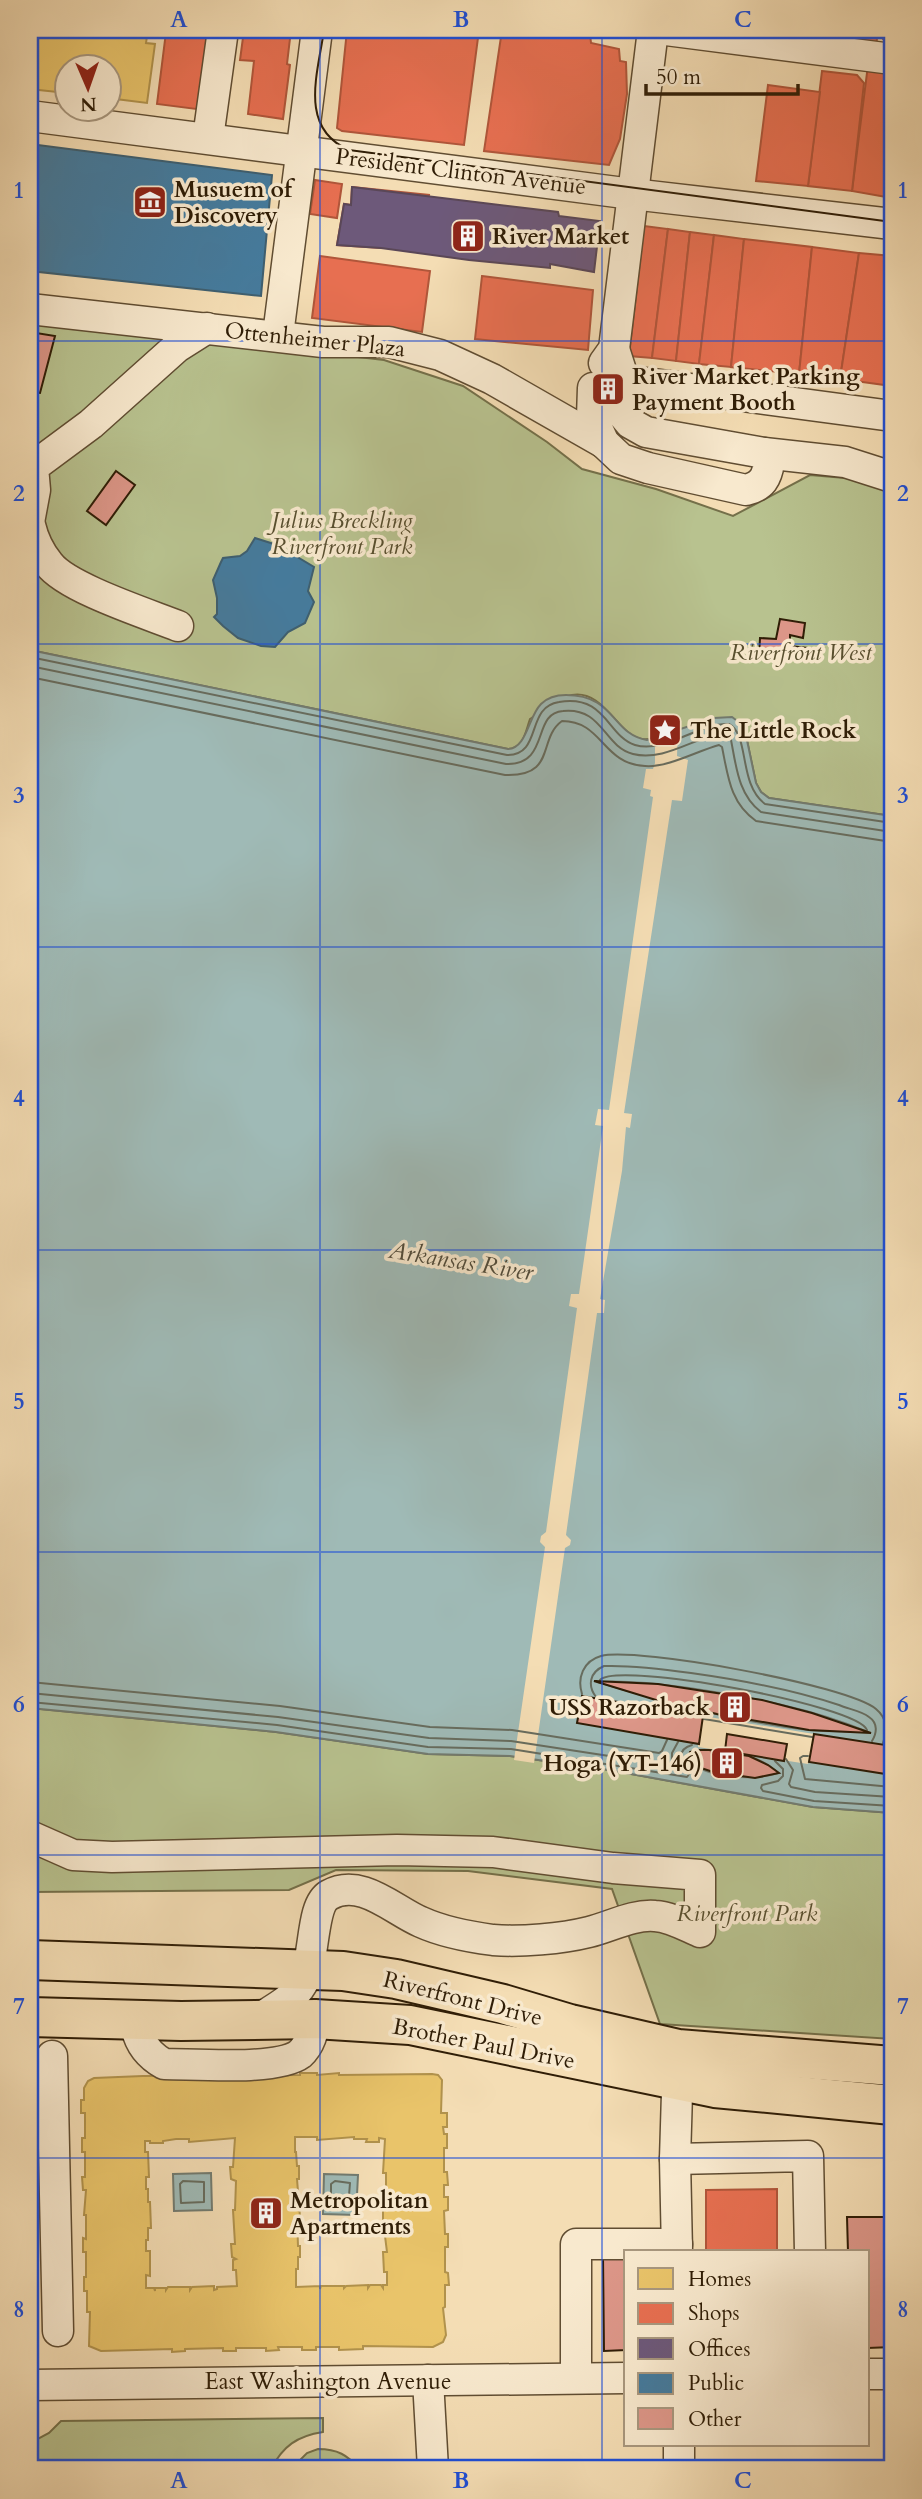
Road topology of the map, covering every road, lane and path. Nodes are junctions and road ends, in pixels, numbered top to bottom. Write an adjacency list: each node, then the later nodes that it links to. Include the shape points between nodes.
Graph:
1 (223, 30): 7 (street)
2 (317, 30): 8 (street)
3 (653, 30): 9 (street)
4 (666, 30): 5 (street)
5 (892, 59)
6 (30, 116): 7 (street, President Clinton Avenue)
7 (208, 138): 8 (street, President Clinton Avenue)
8 (300, 162): 9 (street, President Clinton Avenue); 13 (street)
9 (632, 194): 10 (street, President Clinton Avenue); 14 (street)
10 (892, 224)
11 (30, 309): 12 (street, Ottenheimer Plaza)
12 (207, 328): 13 (street, Ottenheimer Plaza); 22 (street, via 177,347 91,424 33,467)
13 (278, 335): 17 (street, Ottenheimer Plaza, via 323,342 389,342 440,355)
14 (614, 349): 15 (street); 16 (street)
15 (624, 380): 18 (street); 20 (street, via 620,411 638,428)
16 (593, 388): 17 (street, via 571,400); 19 (street, via 592,417)
17 (541, 406): 19 (street, Ottenheimer Plaza)
18 (892, 415)
19 (604, 443): 20 (street, Ottenheimer Plaza, via 621,459 648,468 746,490 764,481 769,463)
20 (764, 453): 21 (street, via 845,462)
21 (892, 477)
22 (30, 517)
23 (30, 525): 24 (street, via 50,566 77,586)
24 (178, 626)
25 (30, 1836): 27 (street, via 73,1855 493,1852 700,1875 700,1932 668,1919 643,1916 589,1932 494,1940 422,1923 365,1891 347,1889 329,1895 318,1909)
26 (30, 1960): 27 (main road, Riverfront Drive)
27 (310, 1968): 30 (street, via 300,1988); 33 (main road, Riverfront Drive, via 396,1979 503,2004)
28 (30, 2017): 29 (main road, Brother Paul Drive)
29 (135, 2020): 30 (main road, Brother Paul Drive); 31 (street, via 137,2036 153,2058 164,2064 278,2064 299,2054 311,2039)
30 (257, 2020): 31 (main road, Brother Paul Drive)
31 (315, 2020): 33 (main road, Brother Paul Drive, via 397,2024)
32 (52, 2056): 37 (street)
33 (678, 2065): 34 (main road, Riverfront Drive); 35 (main road, Brother Paul Drive, via 715,2088); 36 (street)
34 (892, 2066)
35 (892, 2105)
36 (675, 2159): 38 (street); 39 (street, via 808,2156)
37 (42, 2167): 40 (street)
38 (677, 2248): 44 (street, via 576,2244)
39 (810, 2250)
40 (43, 2282): 41 (street)
41 (58, 2332)
42 (870, 2374): 43 (street)
43 (892, 2374)
44 (576, 2378): 45 (street, East Washington Avenue); 46 (street, East Washington Avenue)
45 (624, 2378)
46 (428, 2380): 47 (street, East Washington Avenue); 49 (street)
47 (30, 2385)
48 (679, 2446): 50 (street)
49 (433, 2469)
50 (679, 2469)

